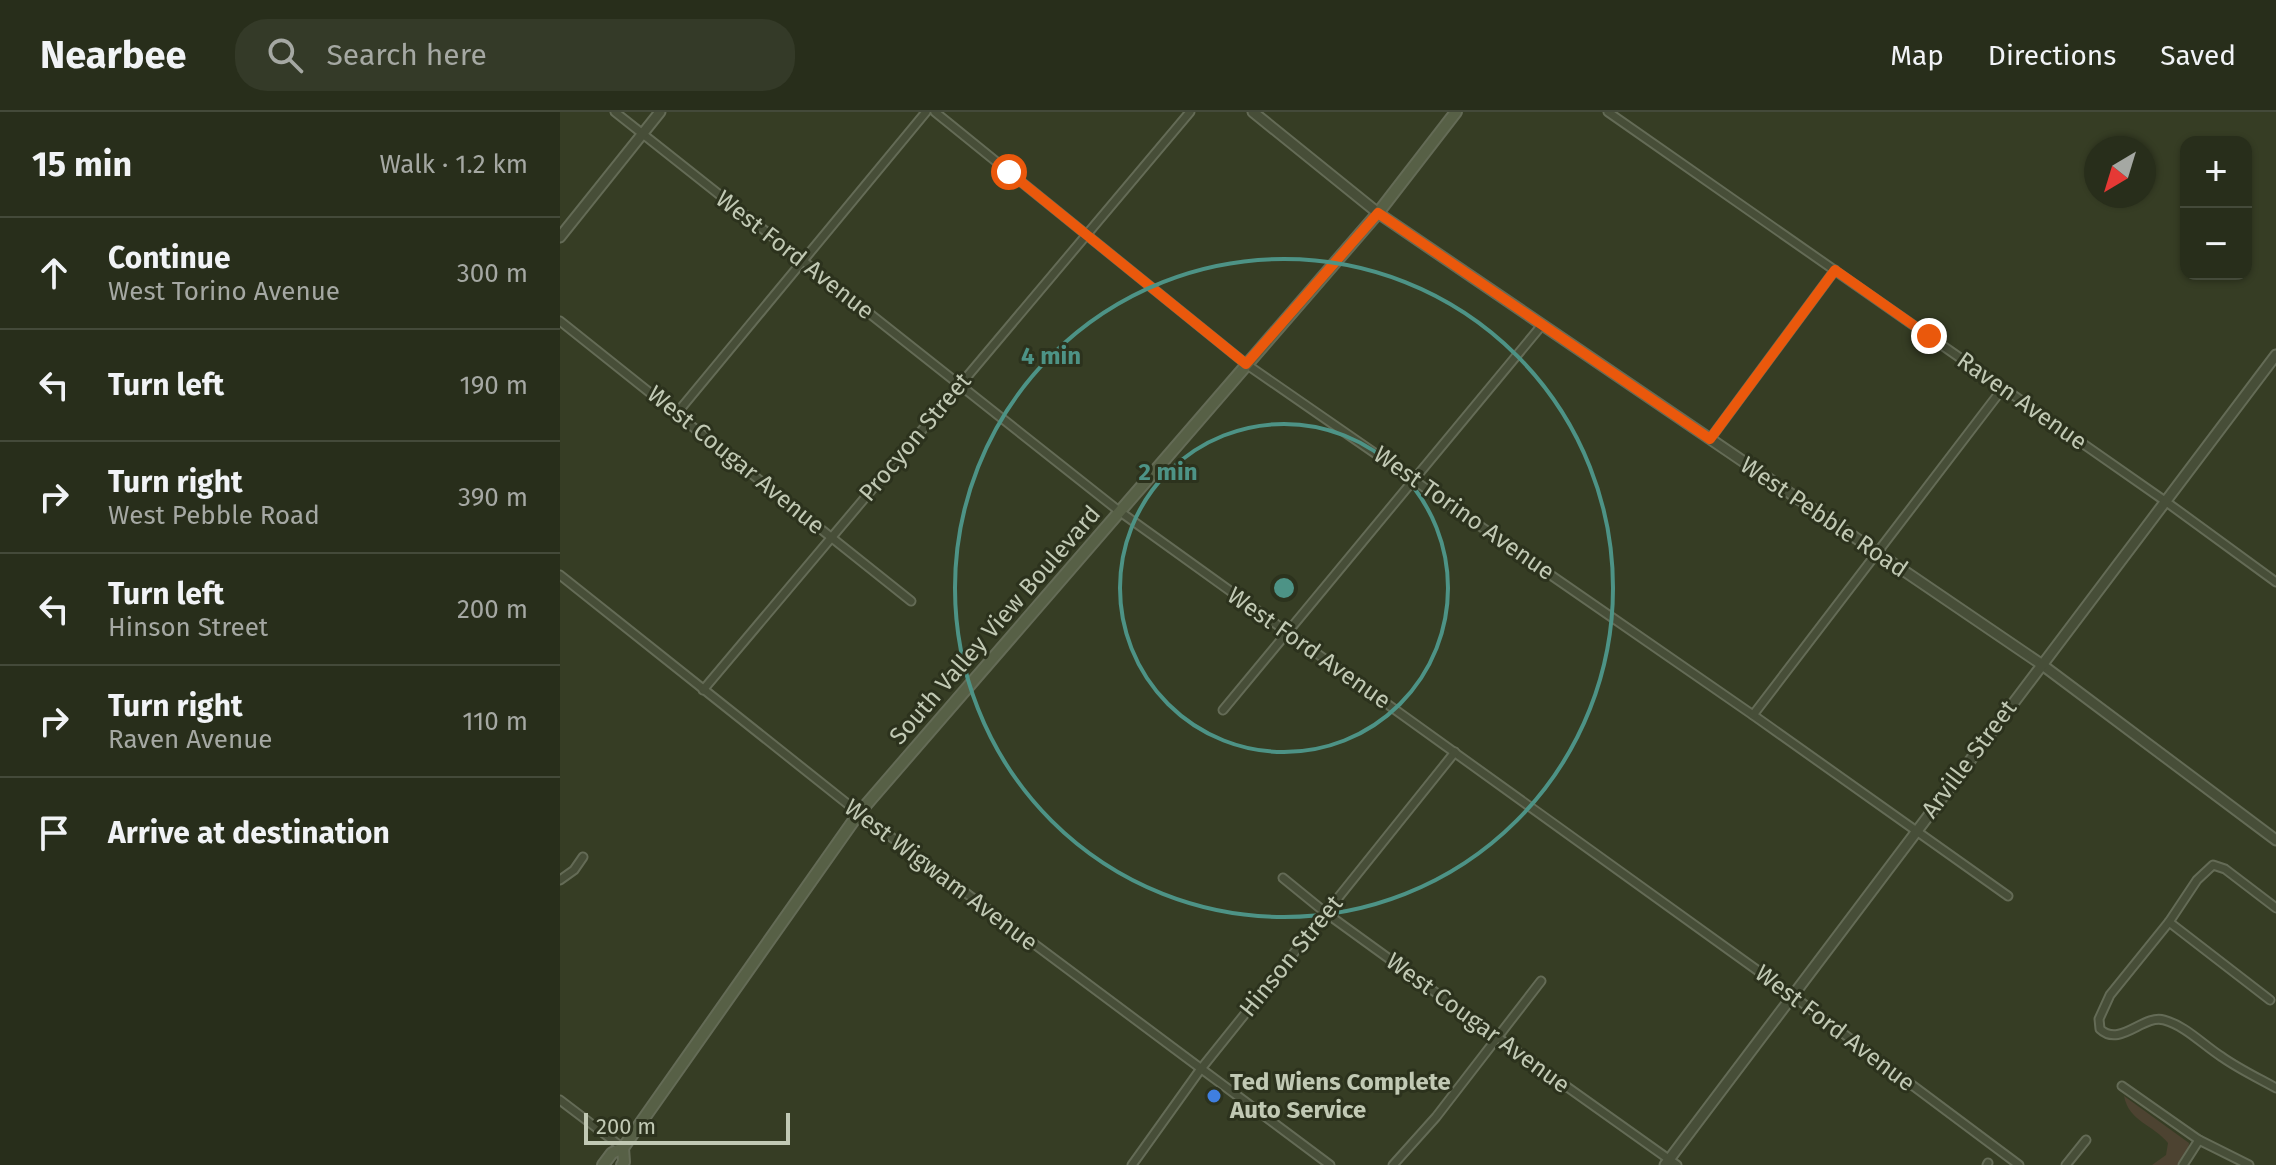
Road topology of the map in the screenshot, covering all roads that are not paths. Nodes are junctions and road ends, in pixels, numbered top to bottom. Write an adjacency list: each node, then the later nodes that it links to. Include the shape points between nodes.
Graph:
1 (615, 112): 9 (street, West Ford Avenue)
2 (660, 112): 9 (street)
3 (926, 112): 13 (street)
4 (935, 112): 11 (street, West Torino Avenue)
5 (1190, 112): 11 (street, Procyon Street)
6 (1253, 112): 10 (street, West Pebble Road)
7 (1456, 112): 10 (main road, South Valley View Boulevard)
8 (1608, 112): 14 (street, Raven Avenue)
9 (643, 134): 12 (street); 13 (street, West Ford Avenue)
10 (1378, 213): 16 (street, West Pebble Road); 18 (main road, South Valley View Boulevard)
11 (1086, 235): 18 (street, West Torino Avenue); 19 (street, Procyon Street)
12 (560, 237)
13 (803, 262): 19 (street, West Ford Avenue); 21 (street)
14 (1835, 270): 20 (street, Raven Avenue); 22 (street)
15 (560, 321): 21 (street, West Cougar Avenue)
16 (1542, 325): 22 (street, West Pebble Road); 23 (street)
17 (2276, 355): 24 (street, Arville Street)
18 (1246, 364): 23 (street, West Torino Avenue); 25 (main road, South Valley View Boulevard)
19 (959, 385): 25 (street, West Ford Avenue); 26 (street, Procyon Street)
20 (2003, 388): 24 (street, Raven Avenue); 27 (street)
21 (677, 413): 26 (street, West Cougar Avenue)
22 (1710, 439): 27 (street, West Pebble Road)
23 (1415, 478): 31 (street); 35 (street, West Torino Avenue)
24 (2165, 501): 29 (street, Raven Avenue); 32 (street, Arville Street)
25 (1119, 511): 31 (street, West Ford Avenue); 37 (main road, South Valley View Boulevard)
26 (832, 538): 30 (street, West Cougar Avenue); 33 (street, Procyon Street)
27 (1876, 553): 32 (street, West Pebble Road); 35 (street)
28 (560, 575): 33 (street, West Wigwam Avenue)
29 (2276, 582)
30 (911, 601)
31 (1287, 633): 34 (street); 36 (street, West Ford Avenue)
32 (2041, 664): 38 (street, Arville Street); 39 (street, West Pebble Road)
33 (703, 690): 37 (street, West Wigwam Avenue)
34 (1223, 710)
35 (1753, 715): 38 (street, West Torino Avenue)
36 (1455, 752): 45 (street, Hinson Street); 48 (street, West Ford Avenue)
37 (859, 813): 51 (street, West Wigwam Avenue); 57 (main road, South Valley View Boulevard)
38 (1916, 829): 43 (street, West Torino Avenue); 48 (street, Arville Street)
39 (2276, 840)
40 (583, 857): 42 (street)
41 (1283, 878): 45 (street, West Cougar Avenue)
42 (560, 880)
43 (2008, 896)
44 (2276, 908): 46 (street, via 2213,865)
45 (1326, 913): 50 (street, West Cougar Avenue); 51 (street, Hinson Street)
46 (2169, 922): 49 (street); 53 (street, via 2110,995 2100,1029 2112,1035 2156,1019 2180,1027)
47 (1541, 981): 50 (street)
48 (1793, 996): 58 (street, Arville Street); 64 (street, West Ford Avenue)
49 (2270, 1000)
50 (1497, 1037): 58 (street, West Cougar Avenue); 63 (street)
51 (1200, 1070): 61 (street, Hinson Street); 62 (street, West Wigwam Avenue)
52 (2122, 1086): 56 (street)
53 (2276, 1088)
54 (560, 1100): 57 (street)
55 (2086, 1140): 65 (street)
56 (2199, 1140): 66 (street); 67 (street)
57 (623, 1148): 59 (main road, South Valley View Boulevard); 60 (main road)
58 (1670, 1163)
59 (603, 1165)
60 (622, 1165)
61 (1132, 1165)
62 (1330, 1165)
63 (1393, 1165)
64 (2019, 1165)
65 (2066, 1165)
66 (2183, 1165)
67 (2249, 1165)

